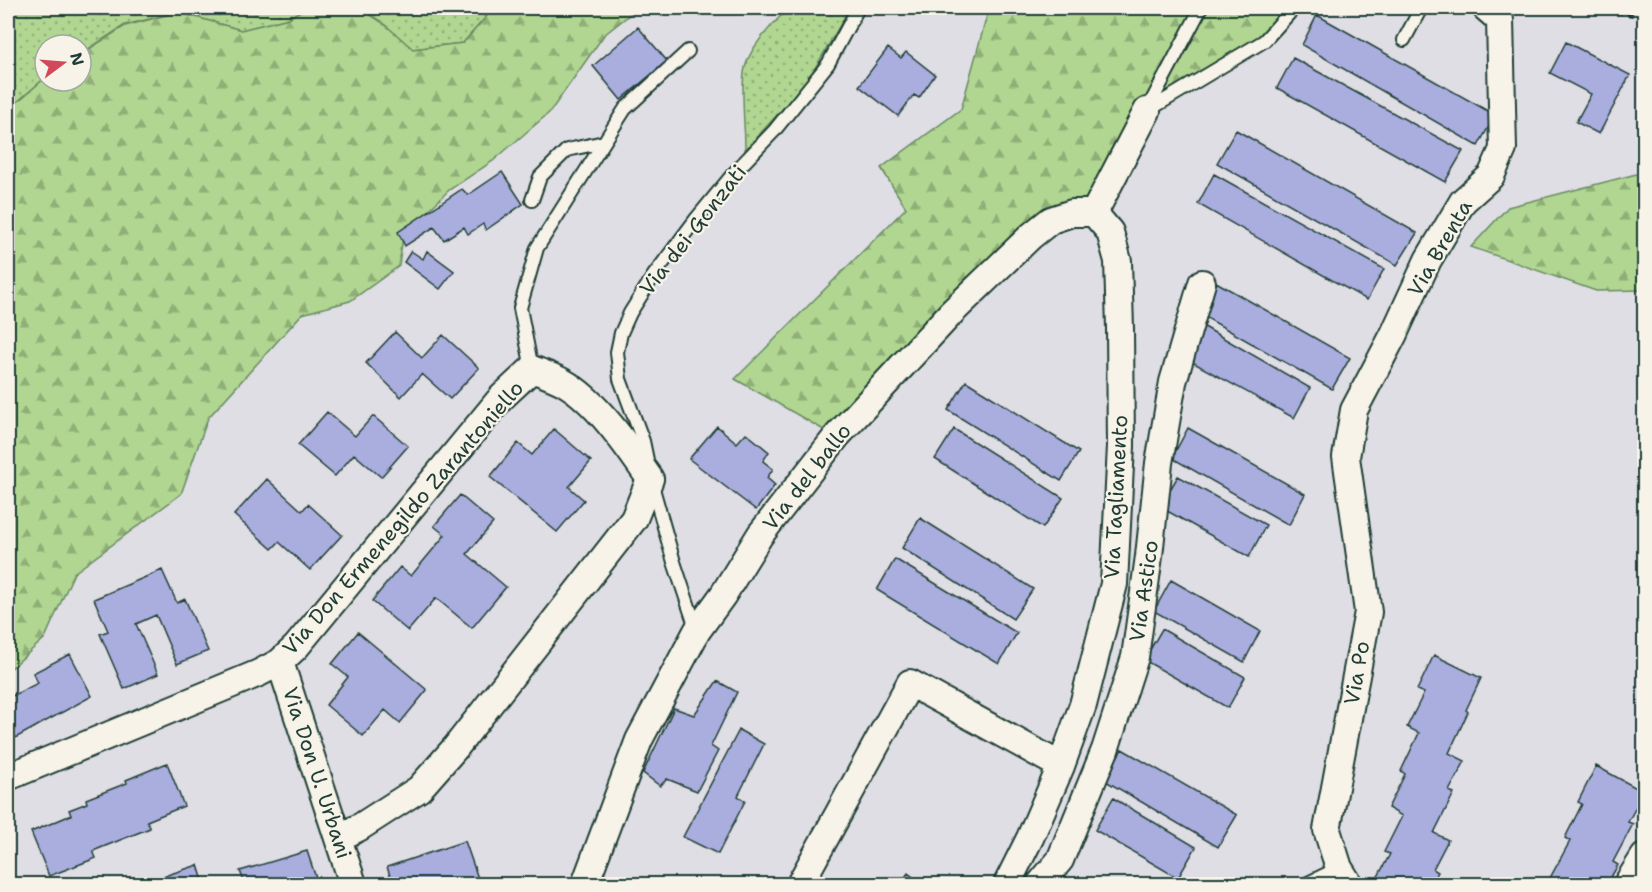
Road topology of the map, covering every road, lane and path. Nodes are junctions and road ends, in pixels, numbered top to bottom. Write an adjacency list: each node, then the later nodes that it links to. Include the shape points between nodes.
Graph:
1 (858, 8): 17 (lane, Via dei Gonzati, via 828,64 696,219 654,275 625,323 617,352 620,379 643,441)
2 (1201, 8): 10 (lane)
3 (1294, 8): 10 (lane, via 1264,41)
4 (1421, 8): 8 (lane)
5 (1486, 8): 16 (street, Via Brenta, via 1500,20 1503,149 1491,176 1463,201 1428,260 1354,410)
6 (1596, 8): 7 (path)
7 (1644, 17)
8 (1404, 40)
9 (688, 51): 11 (lane, via 625,109)
10 (1147, 111): 13 (street)
11 (604, 142): 12 (lane, via 567,150 540,177); 15 (lane, via 537,248 520,308)
12 (532, 200)
13 (1094, 213): 18 (street, Via del ballo, via 1071,213 1051,220 952,312 837,436 760,536); 20 (street, Via Tagliamento, via 1110,232 1118,261 1121,446 1114,584 1083,705)
14 (1202, 283): 29 (street, Via Astico, via 1173,382 1135,657 1106,750 1060,860)
15 (532, 369): 17 (street, Via dei Gonzati, via 563,382 587,400); 19 (street, Via Don Ermenegildo Zarantoniello, via 501,398)
16 (1346, 457): 24 (street, Via Po, via 1368,612 1327,830)
17 (650, 479): 18 (lane, Via dei Gonzati); 22 (street, via 634,519 456,747 419,789)
18 (697, 630): 26 (street, Via del ballo, via 639,740)
19 (280, 662): 21 (street, Via Don Ermenegildo Zarantoniello); 22 (street, Via Don U. Urbani)
20 (1060, 766): 27 (street, via 910,683); 28 (street, Via Tagliamento)
21 (8, 777)
22 (338, 838): 25 (street, Via Don U. Urbani)
23 (1644, 857): 31 (street)
24 (1344, 876): 30 (lane)
25 (353, 885)
26 (585, 885)
27 (800, 885)
28 (1007, 885)
29 (1040, 885)
30 (1306, 885)
31 (1627, 885)

